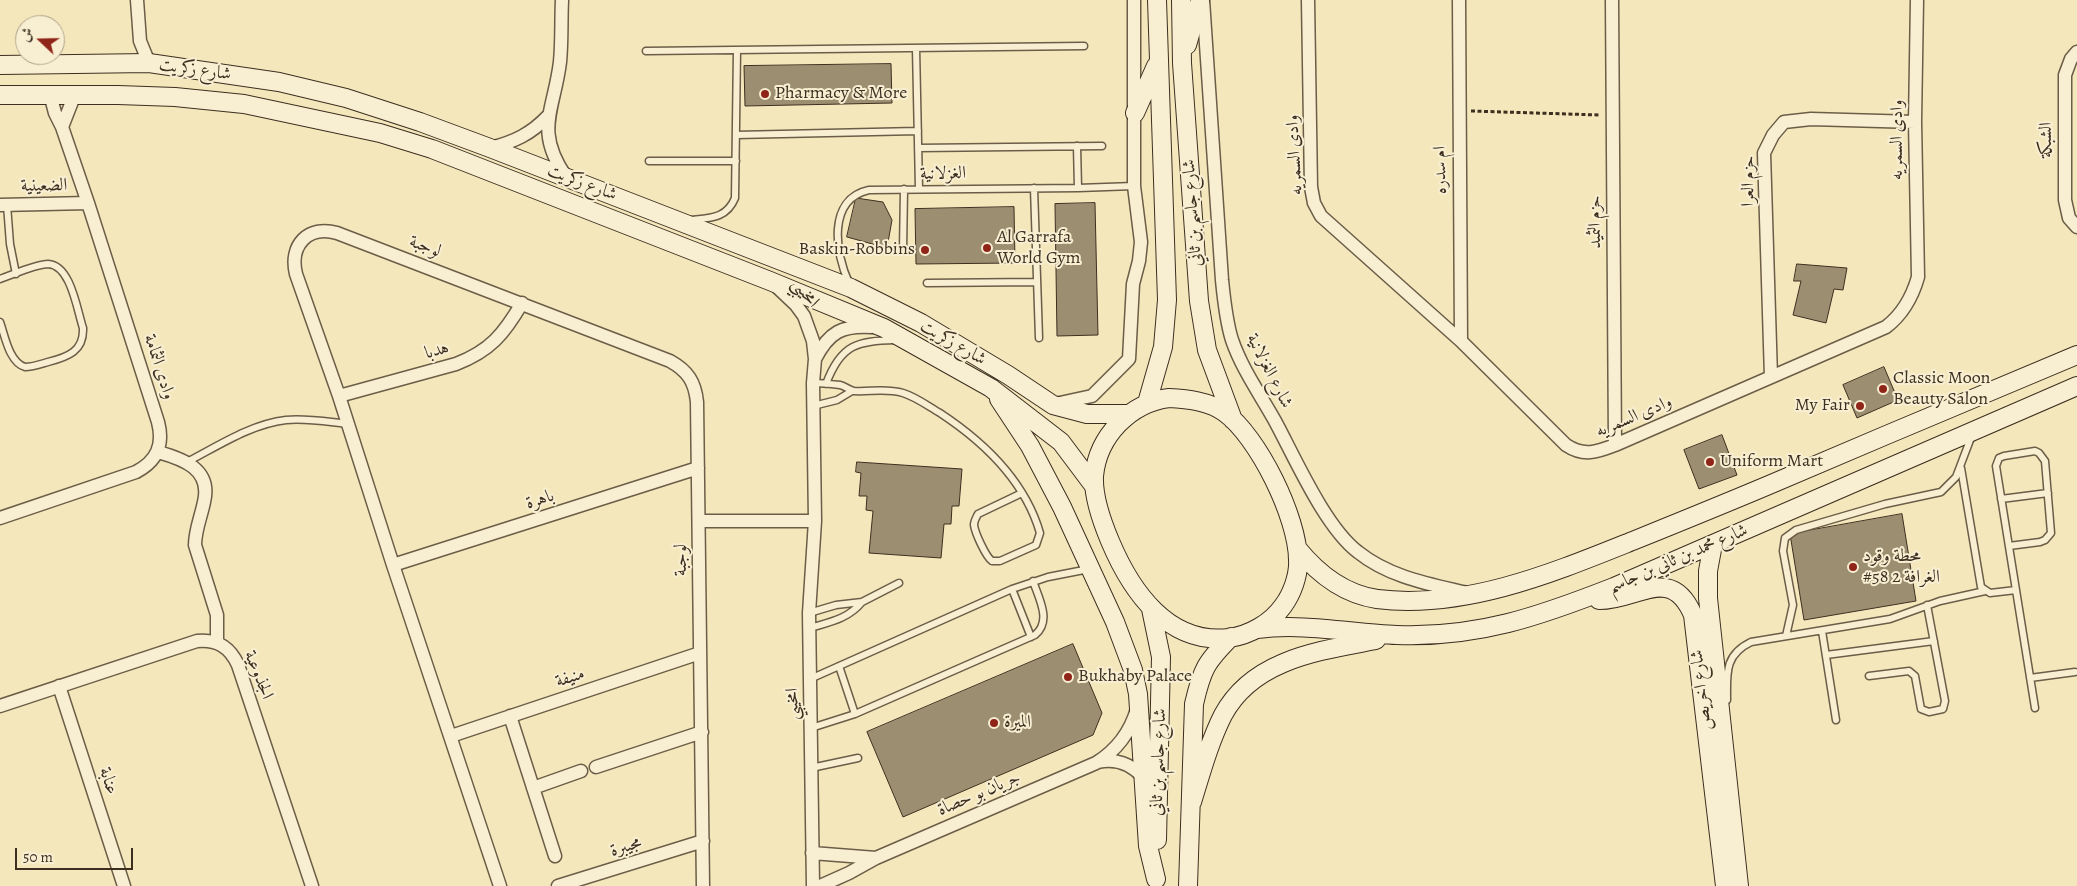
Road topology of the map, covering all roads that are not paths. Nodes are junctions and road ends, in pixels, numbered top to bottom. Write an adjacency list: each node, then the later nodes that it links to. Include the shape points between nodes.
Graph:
1 (137, 0): 11 (street)
2 (562, 0): 26 (street, via 560,62)
3 (1134, 0): 25 (street)
4 (1157, 0): 17 (main road, شارع جاسم بن ثاني)
5 (1181, 0): 19 (main road, شارع جاسم بن ثاني)
6 (1202, 0): 19 (main road); 98 (street, شارع الغزلانية, via 1226,314 1232,340 1246,371 1324,510 1356,550 1393,573)
7 (1308, 0): 59 (street, وادى السمريه, via 1311,187 1314,203 1321,216)
8 (1458, 0): 59 (street, ام سدره)
9 (1612, 0): 76 (street, حزم الثميد)
10 (1917, 0): 27 (street, وادى السمريه)
11 (140, 41): 18 (street); 20 (street)
12 (1084, 46): 13 (lane)
13 (916, 48): 14 (lane); 29 (lane)
14 (737, 50): 15 (lane); 30 (lane)
15 (646, 51)
16 (2077, 52): 46 (street, الشبكة, via 2065,75 2065,200 2069,218)
17 (1158, 58): 25 (main road); 69 (main road, شارع جاسم بن ثاني, via 1167,300 1163,347)
18 (149, 63): 20 (main road, شارع زكريت); 33 (main road, شارع زكريت, via 297,85 386,111)
19 (1182, 63): 73 (main road, شارع جاسم بن ثاني, via 1206,350)
20 (131, 64): 21 (main road, شارع زكريت)
21 (0, 65)
22 (50, 94): 23 (main road, شارع زكريت); 24 (main road, شارع زكريت); 28 (street, وادى الثمامة)
23 (75, 94): 28 (street); 50 (main road, شارع زكريت, via 175,97 244,104 380,133 432,149)
24 (0, 95)
25 (1135, 113): 38 (street)
26 (548, 116): 33 (street, via 523,137); 37 (street, via 552,151)
27 (1915, 122): 62 (street, وادى السمريه, via 1918,277 1914,293 1898,318 1886,327); 62 (street, حزم العرا, via 1811,119 1784,122 1772,135 1764,153)
28 (62, 128): 43 (street, وادى الثمامة)
29 (918, 131): 30 (lane); 34 (lane)
30 (736, 135): 35 (lane)
31 (1077, 146): 32 (lane); 34 (lane); 40 (lane)
32 (1102, 146)
33 (490, 148): 37 (main road, شارع زكريت)
34 (918, 148): 42 (lane)
35 (736, 160): 36 (lane); 45 (lane, via 735,198 729,210 718,217)
36 (649, 161)
37 (566, 177): 45 (main road, شارع زكريت)
38 (1134, 186): 40 (lane, الغزلانية); 70 (street, via 1141,242 1133,284 1129,359 1092,396)
39 (1034, 188): 40 (lane, الغزلانية); 42 (lane, الغزلانية); 51 (lane)
40 (1078, 188)
41 (904, 189): 42 (lane, الغزلانية); 47 (lane); 53 (lane, الغزلانية, via 858,192 842,208 838,246 843,271)
42 (920, 189)
43 (88, 202): 44 (street, الضعينية); 77 (street, وادى الثمامة, via 158,422)
44 (3, 205): 48 (lane)
45 (681, 221): 53 (main road, شارع زكريت)
46 (2077, 227)
47 (903, 251)
48 (16, 274): 49 (lane); 55 (lane, via 48,264 63,270 83,328 82,342 73,354 25,367 14,359)
49 (0, 279)
50 (770, 281): 56 (main road, شارع زكريت); 61 (street, امخيبي, via 792,300 804,316 813,341)
51 (1037, 282): 52 (lane); 57 (lane)
52 (927, 283)
53 (851, 288): 70 (main road, شارع زكريت, via 921,323)
54 (522, 303): 68 (street, هدبا, via 502,335 473,358); 68 (street, لوجبة, via 337,233 319,231 310,234 297,247 294,265); 80 (street, لوجبة, via 682,367 696,389)
55 (0, 322)
56 (884, 328): 58 (main road, شارع زكريت); 61 (street, امخيبي, via 859,326 843,329 824,342)
57 (1039, 338)
58 (905, 340): 64 (lane, via 869,341 856,345 837,360); 66 (main road, شارع زكريت)
59 (1461, 341): 76 (street, وادى السمريه, via 1566,445 1578,452 1591,453)
60 (2077, 355): 98 (main road, شارع محمد بن ثاني بن جاسم, via 1570,567 1534,580)
61 (815, 360): 63 (street, امخيبي)
62 (1771, 377): 76 (street, وادى السمريه)
63 (813, 383): 64 (lane); 71 (street, امخيبي)
64 (826, 384): 67 (lane)
65 (2077, 386): 75 (main road, شارع محمد بن ثاني بن جاسم)
66 (991, 388): 81 (main road, شارع زكريت, via 1061,442); 92 (main road, via 1030,446)
67 (852, 391): 71 (lane, via 842,398); 82 (lane, via 894,390 921,401 983,445)
68 (339, 396): 74 (street, لوجبة)
69 (1147, 403): 72 (main road); 73 (main road, via 1170,398 1191,400 1222,411)
70 (1053, 405): 72 (main road, شارع زكريت, via 1087,414)
71 (813, 406): 86 (street, امخيبي)
72 (1129, 414): 81 (main road, via 1106,439 1098,460)
73 (1234, 420): 90 (main road, via 1256,448 1273,480)
74 (348, 424): 78 (lane, via 302,420 275,422 248,431); 91 (street, لوجبة)
75 (1973, 432): 79 (lane); 88 (main road, شارع محمد بن ثاني بن جاسم)
76 (1615, 445)
77 (158, 452): 78 (street); 85 (street, via 145,468 128,476)
78 (187, 462): 112 (street, via 200,474 205,486 195,544 217,615)
79 (1961, 467): 97 (lane, via 1980,582); 108 (lane, via 1952,483 1941,492 1885,504 1790,533 1783,544 1793,606)
80 (698, 468): 87 (street, لوجبة); 91 (street, باهرة)
81 (1094, 486): 102 (main road, via 1104,528 1120,563)
82 (1022, 493): 82 (lane, via 1039,527 1039,540 1030,548 1000,561 992,561 976,533 974,520 978,514)
83 (2048, 493): 84 (lane); 84 (lane, via 2044,461 2039,453 2030,451 1999,458 1996,466); 89 (lane, via 2052,528 2049,537 2040,542)
84 (2001, 499): 89 (lane)
85 (0, 517)
86 (815, 521): 87 (street); 103 (street, امخيبي)
87 (700, 522): 113 (street, لوجبة)
88 (1713, 544): 99 (main road, شارع محمد بن ثاني بن جاسم); 128 (main road, شارع اخريص, via 1707,584)
89 (2009, 546): 96 (lane)
90 (1297, 548): 98 (main road, شارع محمد بن ثاني بن جاسم, via 1323,575 1354,593 1404,600); 105 (main road, via 1299,562 1289,595 1275,616)
91 (393, 565): 130 (street, لوجبة)
92 (1091, 569): 93 (lane); 121 (main road, via 1115,622 1133,670)
93 (1034, 581): 95 (lane); 109 (lane, via 1044,622 1040,632)
94 (899, 583): 100 (lane)
95 (1012, 589): 109 (lane); 115 (lane)
96 (2016, 590): 97 (lane, via 1995,594); 118 (lane)
97 (1985, 591): 101 (lane)
98 (1472, 594)
99 (1587, 598): 107 (main road, شارع محمد بن ثاني بن جاسم, via 1506,625 1459,633); 152 (main road, شارع اخريص, via 1614,599 1655,586 1668,588 1688,603 1693,615)
100 (862, 602): 103 (lane); 104 (lane, via 844,618)
101 (1927, 605): 106 (lane, via 1890,619); 111 (lane)
102 (1151, 609): 110 (main road, via 1184,632 1207,638); 143 (main road, شارع جاسم بن ثاني, via 1160,648 1162,676)
103 (810, 613): 104 (street, امخيبي)
104 (810, 628): 119 (street, امخيبي)
105 (1257, 629): 107 (main road, شارع محمد بن ثاني بن جاسم, via 1296,626); 110 (main road)
106 (1822, 631): 108 (lane); 114 (lane)
107 (1398, 635): 138 (main road, via 1302,656 1278,664 1254,679 1236,696 1224,714)
108 (1786, 636): 128 (lane, via 1751,642 1736,652 1728,668)
109 (1031, 637): 124 (lane)
110 (1231, 637): 138 (main road, شارع جاسم بن ثاني, via 1211,657 1200,677 1194,704)
111 (1934, 641): 114 (lane); 117 (lane, via 1945,701 1939,711 1921,710 1915,676 1908,671)
112 (217, 642): 120 (street, الجذوعية, via 197,641); 145 (street, الجذوعية, via 228,648 238,665)
113 (700, 653): 125 (street, منيفة); 129 (street, لوجبة)
114 (1826, 655): 126 (lane)
115 (839, 666): 119 (lane); 124 (lane)
116 (2075, 672): 118 (lane)
117 (1869, 676)
118 (2030, 678): 123 (lane)
119 (810, 679): 127 (street, امخيبي)
120 (59, 686): 122 (street, الجذوعية); 144 (street, عنابة)
121 (1138, 694): 132 (street, جريان بو حصاة, via 1127,734); 136 (main road)
122 (0, 706)
123 (2035, 708)
124 (855, 714): 127 (lane)
125 (510, 716): 130 (street, منيفة); 137 (street)
126 (1836, 720)
127 (810, 728): 134 (street, امخيبي)
128 (1722, 728): 153 (main road, شارع اخريص)
129 (702, 732): 133 (street); 139 (street, لوجبة)
130 (451, 736): 146 (street, لوجبة)
131 (858, 758): 134 (lane)
132 (1096, 763): 136 (street, جريان بو حصاة, via 1124,763); 142 (street, جريان بو حصاة)
133 (596, 767)
134 (811, 768): 140 (street, امخيبي)
135 (581, 771): 137 (street)
136 (1143, 777): 143 (main road, via 1148,846)
137 (533, 788): 141 (street)
138 (1192, 802): 151 (main road, شارع جاسم بن ثاني)
139 (704, 841): 147 (street, مجيبرة); 148 (street, لوجبة)
140 (812, 853): 142 (street, جريان بو حصاة); 149 (street, امخيبي)
141 (555, 856)
142 (876, 858): 150 (street, جريان بو حصاة)
143 (1156, 883)
144 (124, 886)
145 (312, 886)
146 (500, 886)
147 (558, 886)
148 (703, 886)
149 (813, 886)
150 (820, 886)
151 (1188, 886)
152 (1725, 886)
153 (1739, 886)

